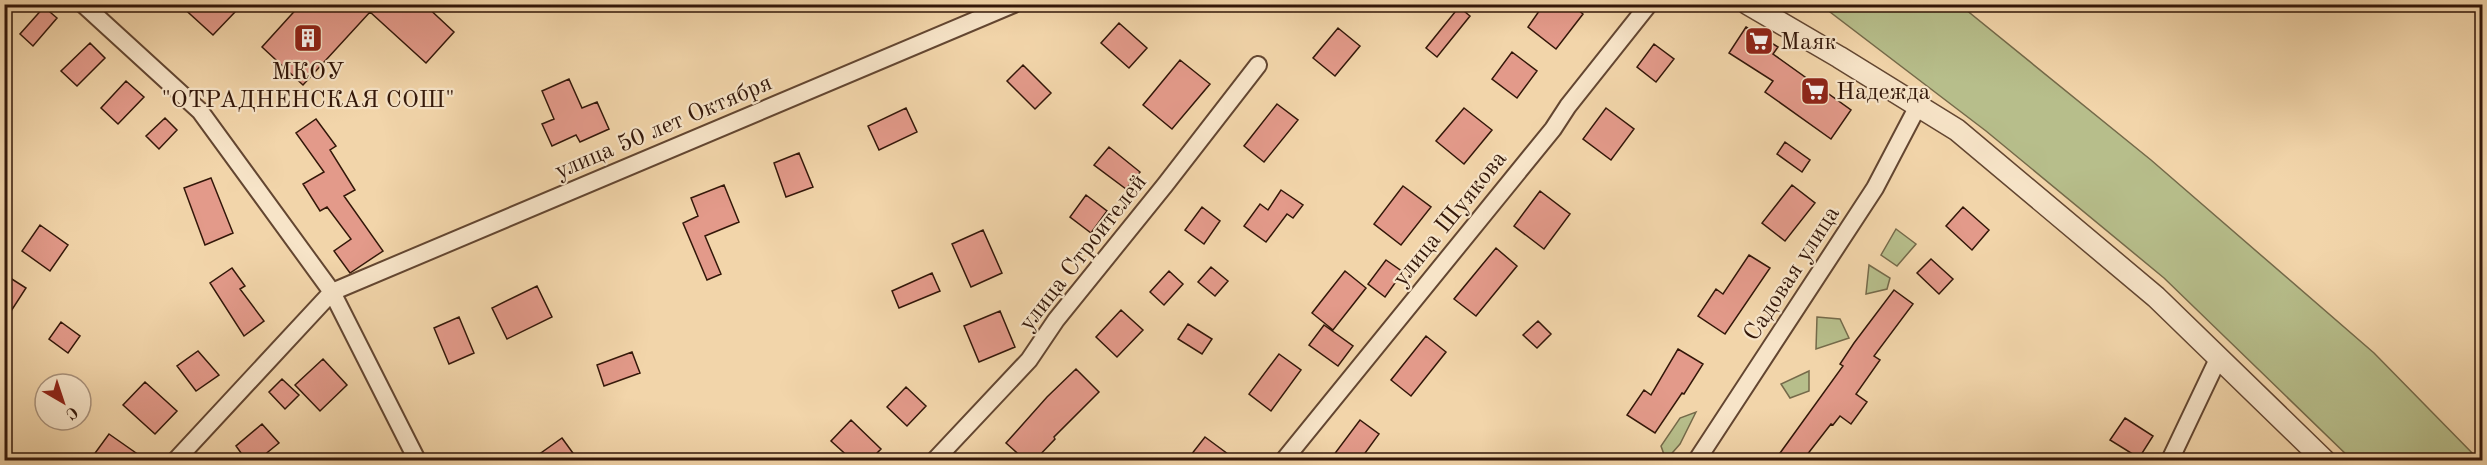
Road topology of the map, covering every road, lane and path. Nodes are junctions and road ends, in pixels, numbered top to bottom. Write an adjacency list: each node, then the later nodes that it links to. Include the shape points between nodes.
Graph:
1 (83, 4): 7 (street, via 200,111)
2 (1014, 4): 7 (street, улица 50 лет Октября)
3 (1649, 4): 12 (street, улица Шуякова, via 1553,129)
4 (1748, 4): 6 (street)
5 (1258, 65): 11 (street, улица Строителей, via 1056,320 1029,360)
6 (1918, 106): 8 (street, via 1957,130 2069,222 2156,297); 13 (street, Садовая улица, via 1875,188)
7 (332, 292): 9 (street, улица 50 лет Октября); 10 (street)
8 (2218, 359): 14 (street); 15 (street)
9 (176, 460)
10 (417, 460)
11 (936, 460)
12 (1284, 460)
13 (1697, 460)
14 (2170, 460)
15 (2324, 460)

